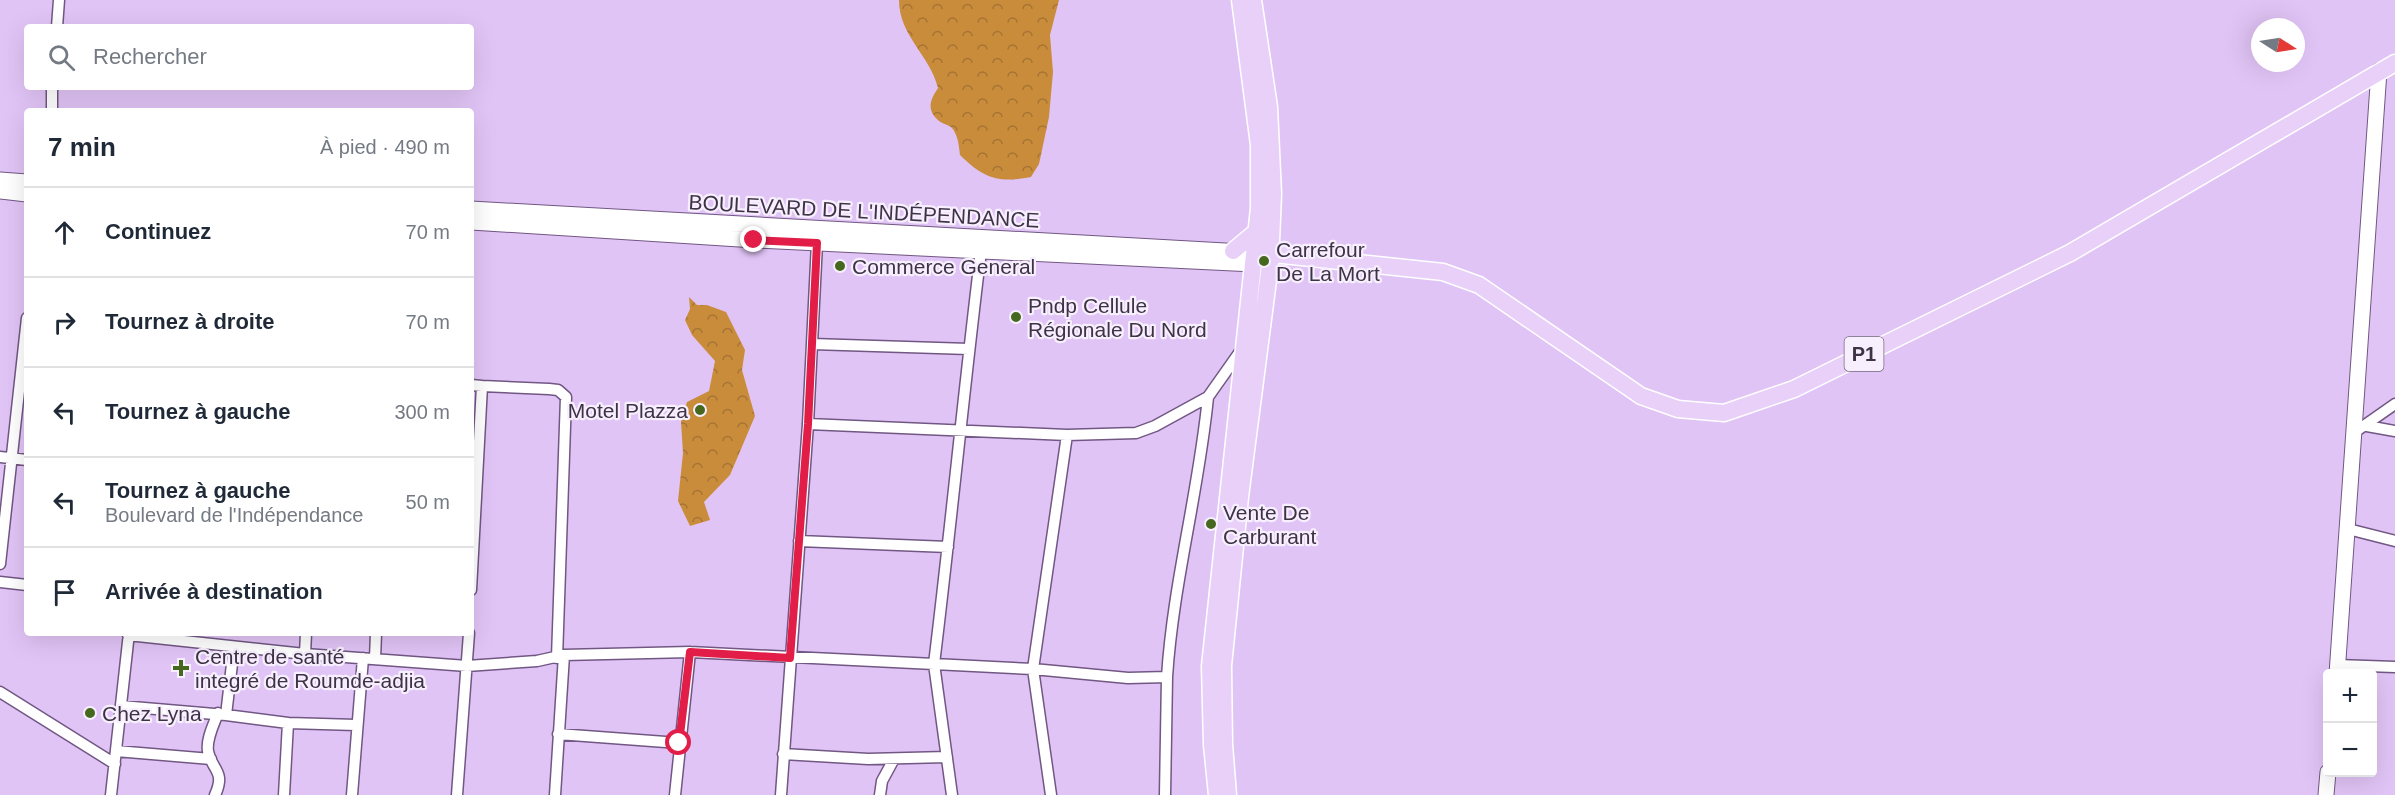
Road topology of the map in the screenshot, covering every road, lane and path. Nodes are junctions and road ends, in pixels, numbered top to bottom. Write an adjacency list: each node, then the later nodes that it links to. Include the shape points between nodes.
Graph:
1 (59, 0): 4 (street)
2 (1240, 0): 15 (main road, via 1258,145)
3 (1253, 0): 19 (main road, via 1269,106 1273,194)
4 (57, 24)
5 (2395, 63): 6 (main road, P1)
6 (2379, 71): 19 (main road, P1, via 2070,253 1794,389 1724,414 1678,409 1641,396 1479,285 1443,272 1310,260 1284,266); 29 (main road)
7 (52, 90): 8 (street)
8 (51, 108)
9 (0, 180): 10 (main road)
10 (24, 182)
11 (0, 191): 12 (main road)
12 (24, 194)
13 (474, 209): 18 (main road, BOULEVARD DE L'INDÉPENDANCE)
14 (474, 222): 16 (main road, BOULEVARD DE L'INDÉPENDANCE)
15 (1257, 231): 18 (main road); 19 (main road)
16 (817, 243): 17 (main road, BOULEVARD DE L'INDÉPENDANCE); 21 (street)
17 (981, 251): 19 (main road, BOULEVARD DE L'INDÉPENDANCE); 23 (street)
18 (1233, 251): 19 (main road, BOULEVARD DE L'INDÉPENDANCE)
19 (1262, 259): 20 (main road); 88 (main road, via 1223,666)
20 (1246, 343): 25 (street); 87 (main road, via 1210,666)
21 (812, 344): 23 (street); 27 (street)
22 (24, 346): 33 (street)
23 (969, 349): 28 (street)
24 (476, 385): 35 (street); 51 (street, via 549,388 566,397)
25 (1208, 397): 31 (street, via 1136,434); 60 (street, via 1194,503 1170,632)
26 (2395, 404): 29 (street)
27 (808, 424): 28 (street); 37 (street)
28 (962, 429): 31 (street); 39 (street)
29 (2361, 429): 30 (street); 36 (main road)
30 (2395, 431)
31 (1067, 435): 58 (street)
32 (0, 457): 33 (street)
33 (12, 458): 34 (street); 40 (street)
34 (24, 460)
35 (474, 467)
36 (2348, 529): 38 (street); 59 (main road)
37 (799, 541): 39 (street); 53 (street)
38 (2395, 541)
39 (948, 547): 55 (street)
40 (0, 564)
41 (0, 582): 42 (street)
42 (24, 585)
43 (128, 636): 62 (street)
44 (157, 636): 48 (street)
45 (306, 636): 50 (street)
46 (376, 636): 54 (street)
47 (469, 636): 56 (street)
48 (230, 641): 50 (street); 63 (street)
49 (690, 652): 51 (street); 53 (street); 67 (street)
50 (305, 654): 52 (street)
51 (560, 656): 56 (street); 66 (street)
52 (363, 658): 54 (street); 65 (street)
53 (790, 658): 55 (street); 69 (street)
54 (375, 659): 56 (street)
55 (934, 664): 58 (street); 70 (street)
56 (467, 666): 79 (street)
57 (2395, 667): 59 (street)
58 (1033, 669): 60 (street, via 1128,678); 85 (street)
59 (2337, 669)
60 (1167, 677): 86 (street)
61 (0, 692): 73 (street)
62 (121, 706): 63 (street); 68 (street)
63 (222, 714): 64 (street); 71 (street, via 208,747)
64 (288, 723): 65 (street); 77 (street)
65 (356, 725): 78 (street)
66 (558, 734): 67 (street); 80 (street)
67 (679, 743): 81 (street)
68 (116, 751): 71 (street); 73 (street)
69 (783, 754): 72 (street); 82 (street)
70 (947, 758): 72 (street); 84 (street)
71 (211, 759): 76 (street, via 219,771)
72 (894, 759): 83 (street, via 882,781)
73 (115, 764): 75 (street)
74 (2328, 777): 89 (main road)
75 (111, 795)
76 (215, 795)
77 (284, 795)
78 (352, 795)
79 (457, 795)
80 (555, 795)
81 (675, 795)
82 (781, 795)
83 (880, 795)
84 (952, 795)
85 (1051, 795)
86 (1165, 795)
87 (1217, 795)
88 (1228, 795)
89 (2326, 795)

